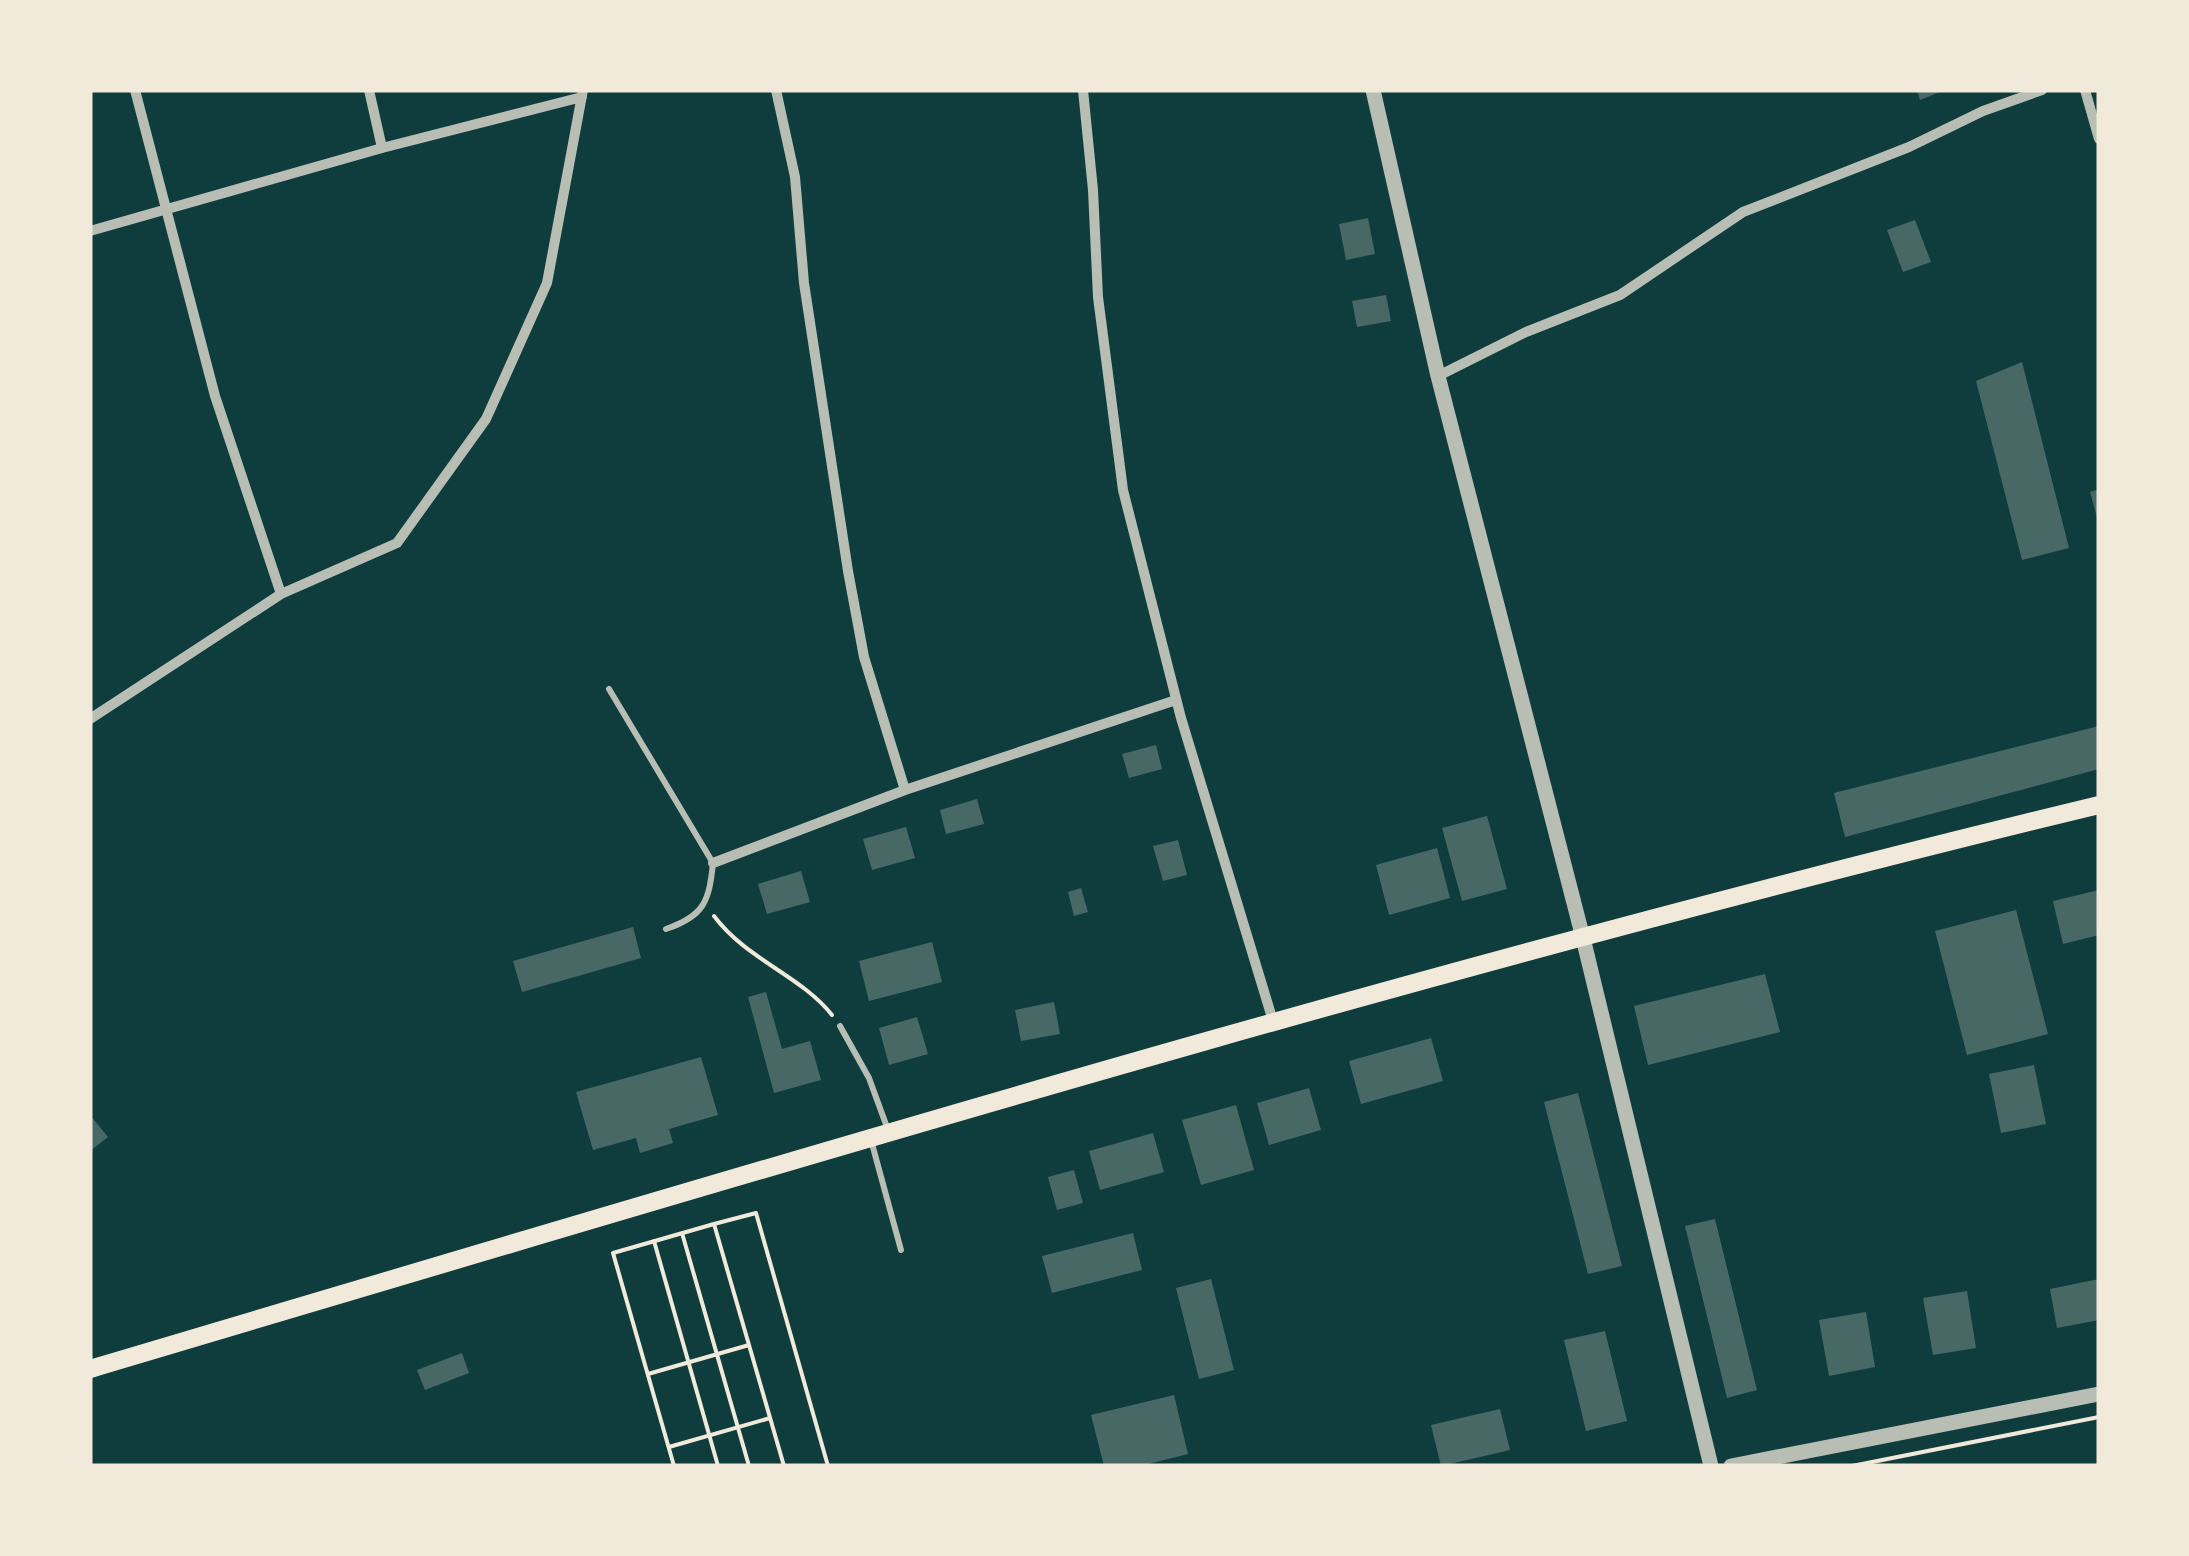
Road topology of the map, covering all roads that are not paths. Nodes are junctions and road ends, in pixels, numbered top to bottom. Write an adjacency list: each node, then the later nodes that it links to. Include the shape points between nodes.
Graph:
1 (135, 90): 11 (street)
2 (368, 90): 10 (street)
3 (776, 90): 18 (street, via 864,657)
4 (1083, 90): 16 (street, via 1098,297 1123,490)
5 (1374, 90): 13 (street)
6 (2042, 90): 13 (street, via 1743,212 1620,295)
7 (2085, 90): 9 (street)
8 (583, 93): 10 (street); 14 (street, via 547,283 486,419 397,543)
9 (2099, 138)
10 (382, 148): 11 (street)
11 (165, 208): 12 (street); 14 (street, via 215,396)
12 (90, 231)
13 (1438, 376): 22 (street)
14 (281, 594): 17 (street)
15 (609, 689): 20 (lane)
16 (1176, 700): 18 (street); 23 (street)
17 (90, 718)
18 (905, 790): 20 (street)
19 (2099, 805): 22 (main road)
20 (713, 864): 21 (lane, via 705,904 687,922)
21 (666, 929)
22 (1583, 938): 23 (main road); 29 (street)
23 (1273, 1020): 25 (main road)
24 (840, 1026): 25 (lane, via 874,1088)
25 (879, 1134): 26 (lane); 27 (main road)
26 (901, 1250)
27 (90, 1369)
28 (2099, 1394): 30 (street)
29 (1711, 1466)
30 (1731, 1466)

